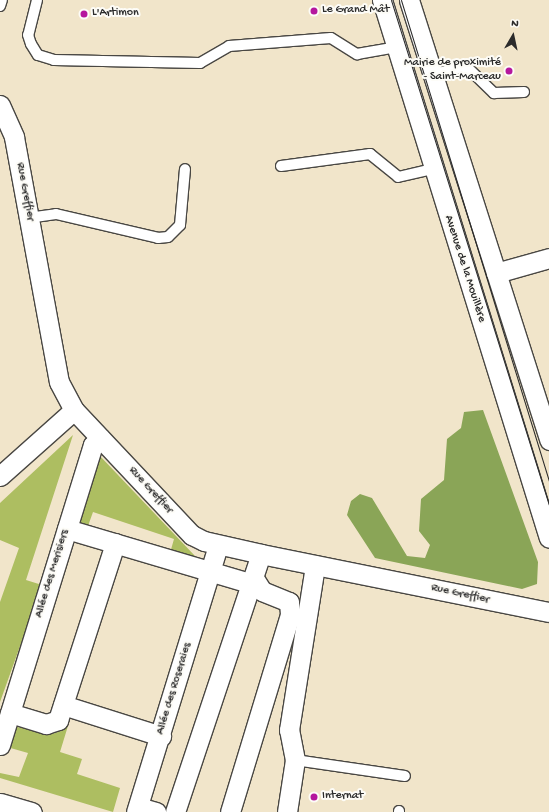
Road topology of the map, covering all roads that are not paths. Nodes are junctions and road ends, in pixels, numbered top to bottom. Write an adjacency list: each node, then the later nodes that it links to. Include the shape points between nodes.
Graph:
1 (2, 0): 5 (lane)
2 (37, 0): 6 (lane, via 28,35 38,55 54,60 200,63 229,46 331,38 356,54)
3 (382, 0): 6 (street, Avenue de la Mouillère)
4 (409, 0): 7 (street)
5 (0, 6)
6 (396, 47): 12 (street, Avenue de la Mouillère)
7 (433, 75): 8 (lane, via 455,68 469,69 494,92); 15 (street)
8 (524, 92)
9 (0, 105): 13 (street, Rue Greffier, via 14,137)
10 (281, 166): 12 (lane, via 370,154 398,177)
11 (185, 169): 13 (lane, via 180,225 168,237 158,238 56,214)
12 (433, 169): 21 (street, Avenue de la Mouillère)
13 (28, 218): 16 (street, Rue Greffier, via 59,382)
14 (549, 259): 15 (street)
15 (496, 273): 18 (street)
16 (74, 410): 17 (street, Rue Greffier); 19 (street)
17 (100, 438): 20 (street, Allée des Merisiers, via 94,445); 23 (street, Rue Greffier, via 192,535)
18 (549, 440)
19 (0, 476)
20 (67, 529): 22 (street); 30 (street, Allée des Merisiers)
21 (549, 538)
22 (115, 543): 26 (street); 29 (street)
23 (218, 545): 24 (street, Rue Greffier); 26 (street, Allée des Roseraies)
24 (261, 554): 25 (street, Rue Greffier); 27 (street)
25 (315, 565): 28 (street, Rue Greffier); 33 (street, via 289,730)
26 (211, 572): 27 (street); 31 (street, Allée des Roseraies)
27 (252, 582): 38 (street); 39 (street, via 262,591 289,602 290,614)
28 (549, 612)
29 (63, 705): 30 (street, via 58,720 52,724); 31 (street)
30 (10, 713): 32 (street, Allée des Merisiers)
31 (161, 736): 36 (street, Allée des Roseraies)
32 (0, 745)
33 (294, 760): 34 (lane); 40 (street)
34 (405, 776)
35 (0, 803): 37 (street)
36 (143, 810)
37 (32, 812)
38 (175, 812)
39 (230, 812)
40 (287, 812)

